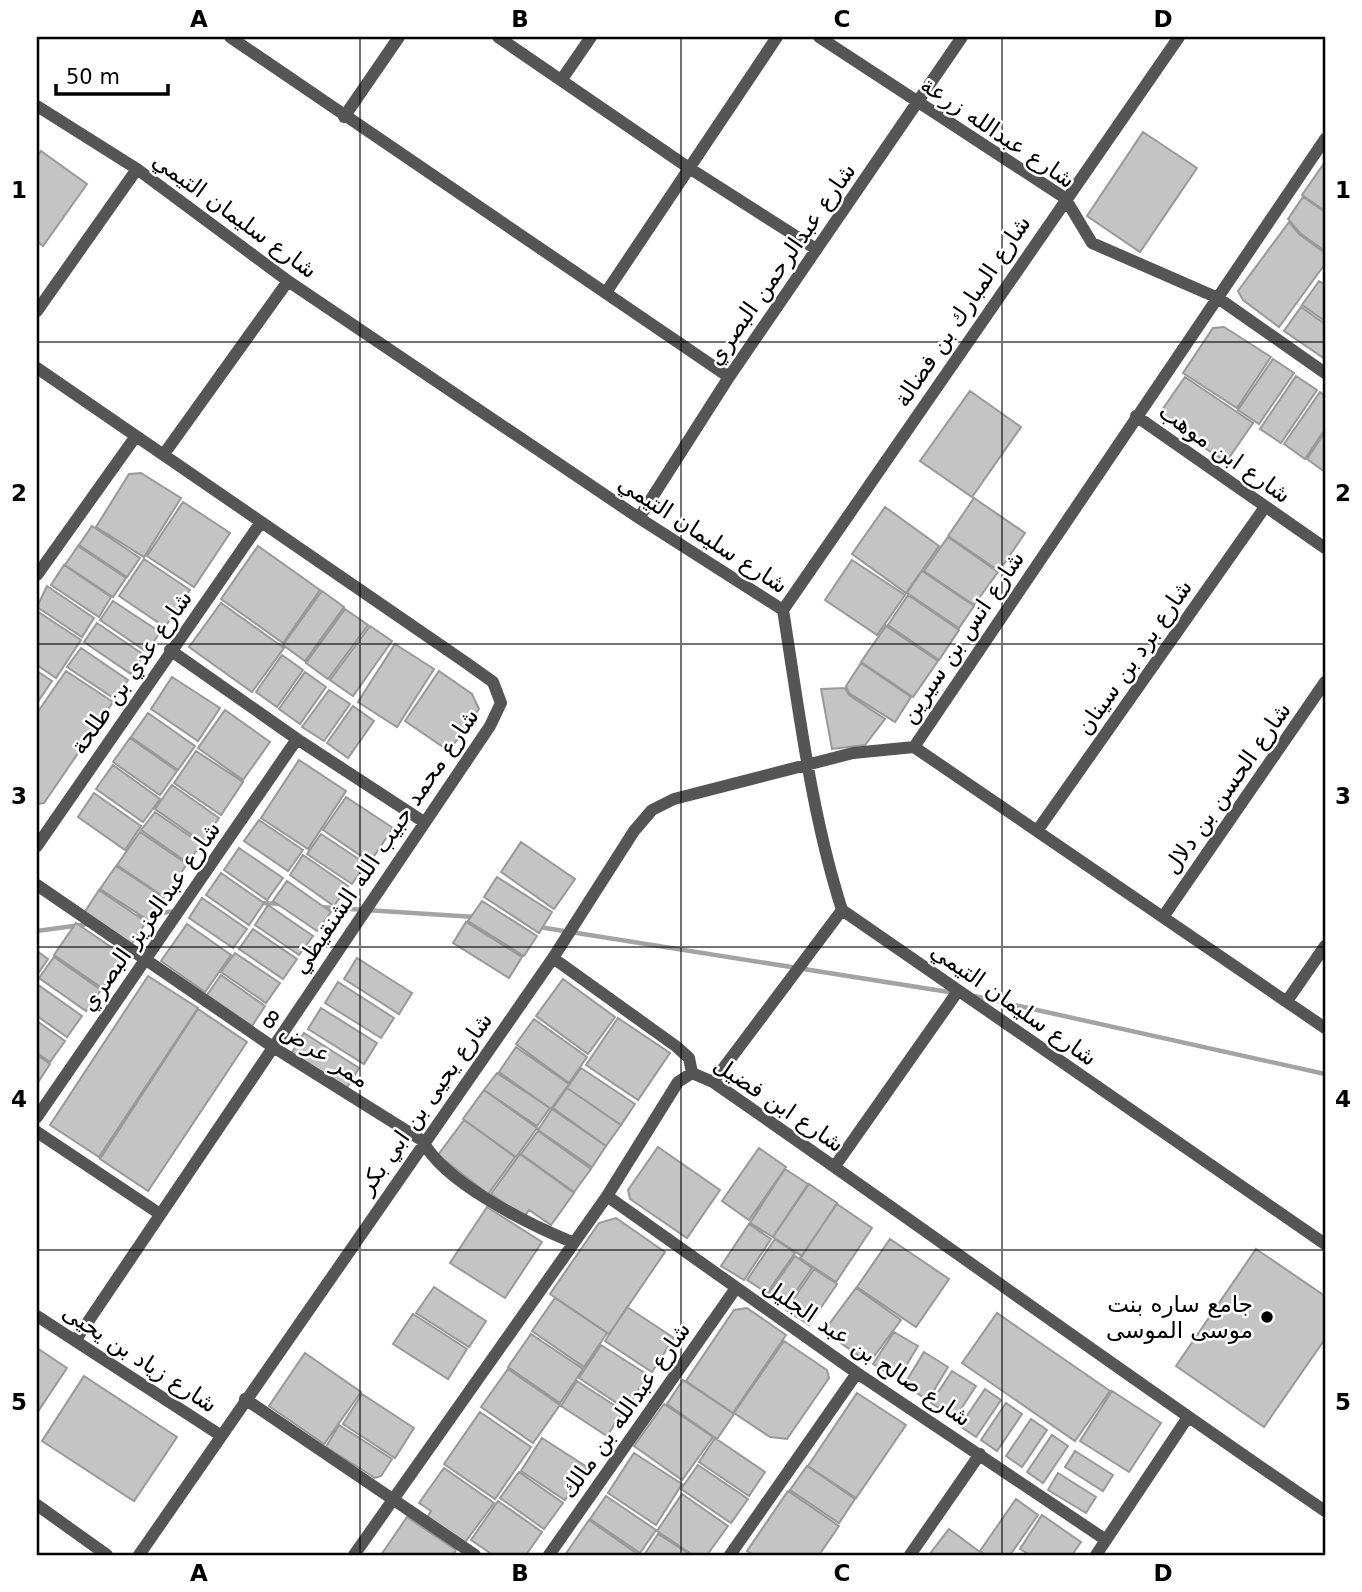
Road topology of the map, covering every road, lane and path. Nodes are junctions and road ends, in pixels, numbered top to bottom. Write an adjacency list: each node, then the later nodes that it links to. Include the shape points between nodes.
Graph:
1 (230, 37): 12 (street)
2 (399, 37): 12 (street)
3 (498, 37): 9 (street)
4 (591, 37): 9 (street)
5 (777, 37): 14 (street)
6 (819, 37): 10 (street, شارع عبدالله زرعة)
7 (962, 37): 10 (street, شارع عبدالرحمن البصري)
8 (1179, 37): 16 (street, شارع المبارك بن فضالة)
9 (562, 79): 14 (street)
10 (918, 103): 16 (street, شارع عبدالله زرعة); 17 (street, شارع عبدالرحمن البصري)
11 (37, 106): 15 (street, شارع سليمان التيمي)
12 (344, 117): 19 (street)
13 (1325, 139): 20 (street, شارع انس بن سيرين)
14 (689, 168): 17 (street); 19 (street)
15 (137, 169): 18 (street, شارع سليمان التيمي); 21 (street)
16 (1065, 198): 20 (street, شارع عبدالله زرعة, via 1092,243); 33 (street, شارع المبارك بن فضالة)
17 (817, 249): 24 (street, شارع عبدالرحمن البصري)
18 (288, 281): 27 (street); 29 (street, شارع سليمان التيمي)
19 (607, 291): 24 (street)
20 (1218, 298): 23 (street, شارع عبدالله زرعة); 25 (street, شارع انس بن سيرين)
21 (37, 310)
22 (37, 368): 26 (street, شارع محمد حبيب الله الشنقيطي)
23 (1325, 373)
24 (729, 377): 29 (street, شارع عبدالرحمن البصري)
25 (1136, 416): 28 (street, شارع ابن موهب); 37 (street, شارع انس بن سيرين)
26 (136, 436): 27 (street, شارع محمد حبيب الله الشنقيطي); 32 (street)
27 (164, 454): 30 (street, شارع محمد حبيب الله الشنقيطي)
28 (1265, 507): 31 (street, شارع ابن موهب); 41 (street, شارع برد بن سينان)
29 (639, 518): 33 (street, شارع سليمان التيمي)
30 (261, 522): 34 (street, شارع عدي بن طلحة); 39 (street, شارع محمد حبيب الله الشنقيطي, via 493,682 501,703 490,726)
31 (1325, 548)
32 (37, 575)
33 (783, 610): 38 (street, شارع سليمان التيمي)
34 (170, 650): 36 (street); 40 (street, شارع عدي بن طلحة)
35 (1325, 682): 45 (street, شارع الحسن بن دلال)
36 (297, 739): 39 (street); 48 (street, شارع عبدالعزيز البصري)
37 (914, 747): 38 (street, شارع يحيى بن ابي بكر, via 853,753); 41 (street, شارع انس بن سيرين)
38 (809, 766): 44 (street, شارع سليمان التيمي); 47 (street, شارع يحيى بن ابي بكر, via 674,799 652,810)
39 (424, 822): 52 (street, شارع محمد حبيب الله الشنقيطي)
40 (42, 829): 42 (street, شارع عدي بن طلحة)
41 (1037, 831): 45 (street, شارع انس بن سيرين)
42 (37, 846)
43 (37, 885): 48 (street, ممر عرض 8)
44 (842, 910): 49 (street, شارع سليمان التيمي); 54 (street)
45 (1163, 917): 50 (street, شارع انس بن سيرين)
46 (1325, 946): 50 (street)
47 (553, 958): 53 (street, via 677,1047 689,1058); 57 (street, شارع يحيى بن ابي بكر)
48 (145, 959): 52 (street, ممر عرض 8); 55 (street, شارع عبدالعزيز البصري)
49 (958, 991): 58 (street); 63 (street, شارع سليمان التيمي)
50 (1287, 1001): 51 (street, شارع انس بن سيرين)
51 (1325, 1028)
52 (273, 1047): 57 (street, ممر عرض 8); 60 (street, شارع محمد حبيب الله الشنقيطي)
53 (692, 1073): 54 (street, شارع ابن فضيل); 59 (street, شارع ابن فضيل, via 678,1082)
54 (713, 1082): 58 (street, شارع ابن فضيل)
55 (37, 1117)
56 (37, 1132): 60 (street)
57 (423, 1141): 62 (street, ممر عرض 8, via 430,1156 469,1186 528,1224); 68 (street, شارع يحيى بن ابي بكر)
58 (835, 1166): 69 (street, شارع ابن فضيل)
59 (607, 1195): 62 (street, شارع ابن فضيل); 64 (street, شارع صالح بن عبد الجليل)
60 (160, 1214): 66 (street, شارع محمد حبيب الله الشنقيطي)
61 (1325, 1227): 63 (street)
62 (572, 1242): 72 (street, شارع ابن فضيل)
63 (1321, 1242)
64 (736, 1289): 67 (street, شارع صالح بن عبد الجليل); 80 (street, شارع عبدالله بن مالك)
65 (37, 1316): 66 (street, شارع زياد بن يحيى)
66 (75, 1341): 70 (street, شارع زياد بن يحيى)
67 (857, 1373): 71 (street, شارع صالح بن عبد الجليل); 81 (street)
68 (245, 1399): 70 (street, شارع يحيى بن ابي بكر); 72 (street)
69 (1188, 1417): 74 (street, شارع ابن فضيل); 75 (street)
70 (220, 1435): 77 (street, شارع يحيى بن ابي بكر)
71 (980, 1454): 75 (street, شارع صالح بن عبد الجليل); 82 (street)
72 (393, 1498): 78 (street, شارع ابن فضيل); 79 (street)
73 (37, 1505): 76 (street)
74 (1325, 1511)
75 (1106, 1540): 83 (street)
76 (107, 1555)
77 (139, 1555)
78 (354, 1555)
79 (475, 1555)
80 (549, 1555)
81 (730, 1555)
82 (910, 1555)
83 (1096, 1555)

